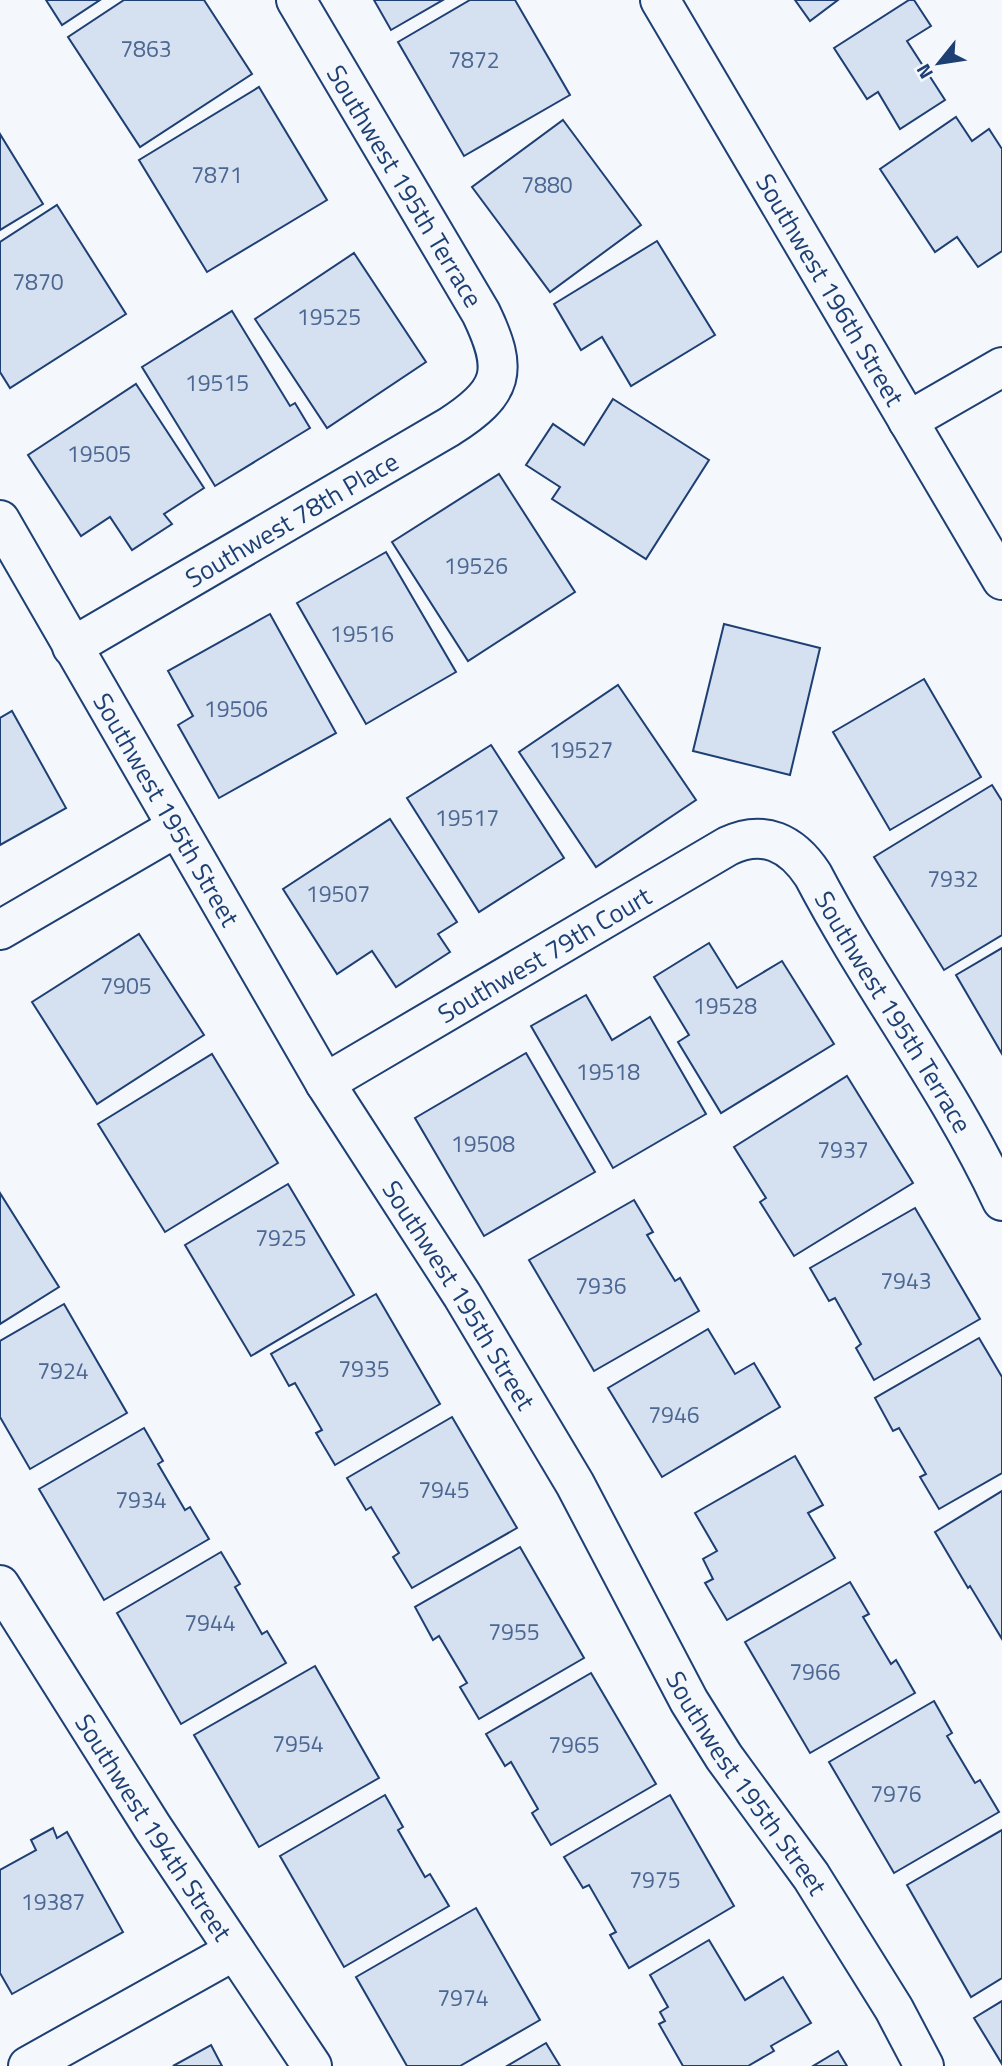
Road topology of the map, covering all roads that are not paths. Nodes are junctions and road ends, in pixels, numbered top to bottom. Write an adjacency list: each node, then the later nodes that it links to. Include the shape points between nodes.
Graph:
1 (296, 0): 4 (street, Southwest 195th Terrace, via 481,313 497,353)
2 (660, 0): 5 (street, Southwest 196th Street)
3 (1002, 367): 5 (street)
4 (496, 377): 8 (street, Southwest 78th Place, via 484,400 449,427)
5 (908, 421): 7 (street, Southwest 196th Street)
6 (0, 520): 8 (street, Southwest 195th Street)
7 (1002, 580)
8 (72, 647): 9 (street, Southwest 195th Street)
9 (177, 827): 11 (street); 12 (street, Southwest 195th Street)
10 (767, 839): 12 (street, Southwest 79th Court, via 749,838 728,846); 13 (street, Southwest 195th Terrace, via 790,849 813,875)
11 (0, 930)
12 (325, 1083): 18 (street, Southwest 195th Street, via 462,1295 575,1484 707,1730 811,1876)
13 (1002, 1201)
14 (0, 1585): 15 (street, Southwest 194th Street)
15 (234, 1951): 16 (street); 17 (street, Southwest 194th Street)
16 (28, 2066)
17 (312, 2066)
18 (924, 2066)

